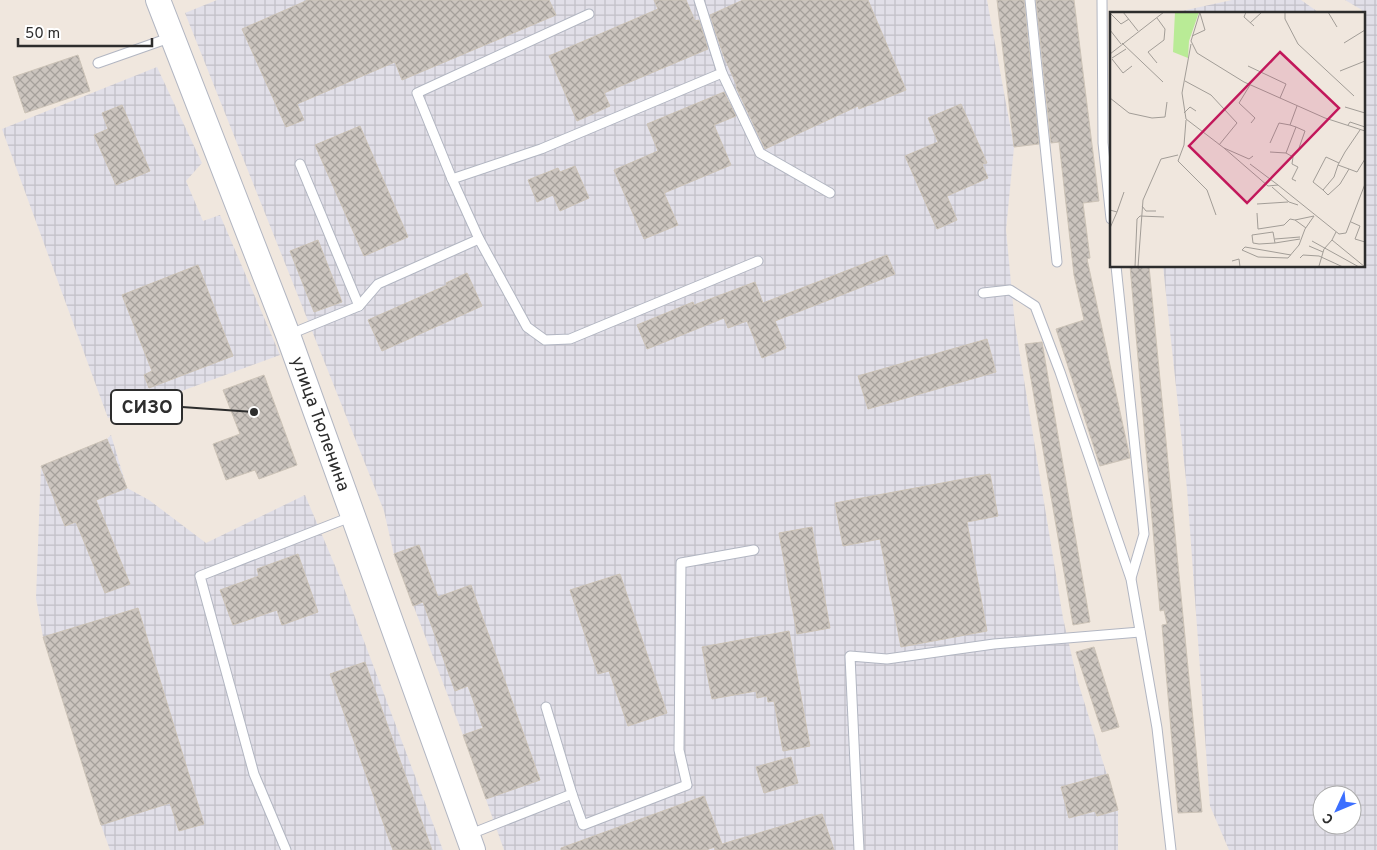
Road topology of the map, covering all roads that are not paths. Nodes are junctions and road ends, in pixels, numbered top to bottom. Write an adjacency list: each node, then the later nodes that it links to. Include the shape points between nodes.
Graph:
1 (158, 0): 6 (main road, улица Тюленина)
2 (699, 0): 8 (lane)
3 (1030, 0): 15 (lane)
4 (1102, 0): 12 (lane, via 1103,143)
5 (589, 14): 10 (lane, via 417,93)
6 (173, 37): 7 (lane); 19 (main road, улица Тюленина)
7 (98, 63)
8 (722, 74): 10 (lane, via 541,149); 11 (lane, via 760,153)
9 (300, 164): 18 (lane)
10 (452, 179): 13 (lane)
11 (830, 193)
12 (1110, 210)
13 (479, 240): 14 (lane, via 527,327 545,340 570,339); 18 (lane, via 378,284)
14 (758, 261)
15 (1057, 262)
16 (1116, 268): 22 (lane, via 1144,534)
17 (983, 292): 22 (lane, via 1010,290 1035,306)
18 (359, 306): 19 (lane)
19 (288, 335): 20 (main road, улица Тюленина)
20 (353, 516): 26 (main road, улица Тюленина); 27 (lane, via 200,576 254,774)
21 (754, 550): 25 (lane, via 681,563 679,750 688,784 583,825)
22 (1131, 578): 23 (lane)
23 (1140, 632): 28 (lane, via 994,644 887,659 850,656); 29 (lane, via 1157,728)
24 (546, 707): 25 (lane)
25 (572, 794): 26 (lane)
26 (470, 842)
27 (286, 850)
28 (858, 850)
29 (1172, 850)

